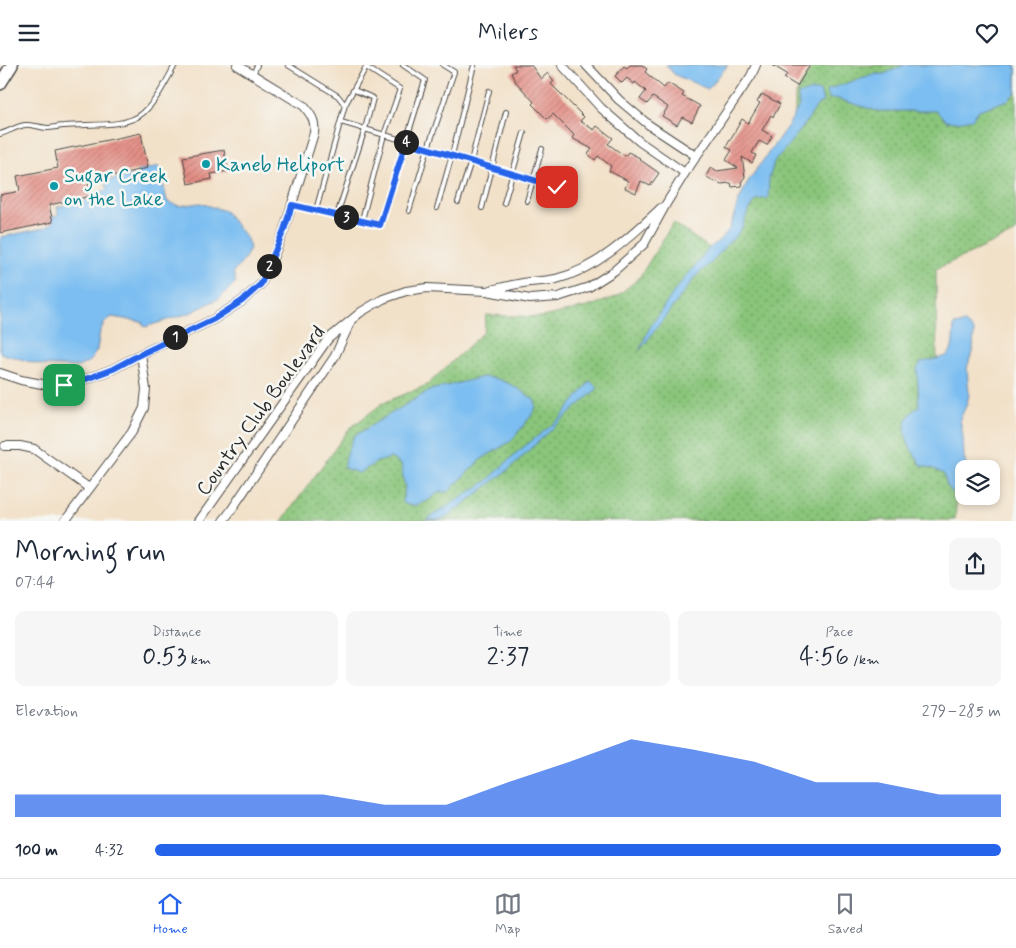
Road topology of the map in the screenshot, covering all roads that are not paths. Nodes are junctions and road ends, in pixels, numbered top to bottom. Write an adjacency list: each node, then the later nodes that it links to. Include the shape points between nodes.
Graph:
1 (12, 65): 14 (main road)
2 (175, 65): 22 (lane, via 149,107 131,120 50,128 22,125)
3 (237, 65): 13 (street)
4 (258, 65): 13 (lane)
5 (288, 65): 17 (lane, via 338,96)
6 (403, 65): 24 (lane, via 425,80)
7 (443, 65): 25 (lane, via 454,72)
8 (474, 65): 27 (lane)
9 (586, 65): 28 (street, via 619,100)
10 (756, 65): 28 (street, Country Club Boulevard)
11 (367, 66): 15 (lane); 23 (lane, via 400,89)
12 (565, 66): 32 (street, via 601,108)
13 (253, 75): 39 (street, via 296,101 314,120 314,133)
14 (0, 84)
15 (354, 90): 17 (lane); 20 (lane, via 374,98)
16 (489, 91): 29 (lane)
17 (345, 105): 19 (lane)
18 (506, 112): 30 (lane)
19 (341, 122): 20 (lane); 42 (lane)
20 (365, 129): 23 (lane); 44 (lane)
21 (524, 133): 31 (lane)
22 (0, 134)
23 (384, 135): 24 (lane); 45 (lane)
24 (406, 142): 25 (lane); 45 (lane, via 380,225)
25 (428, 148): 27 (lane); 43 (lane)
26 (542, 149): 33 (lane)
27 (452, 155): 29 (lane); 40 (lane)
28 (696, 155): 32 (street, Country Club Boulevard)
29 (471, 161): 30 (lane); 35 (lane)
30 (493, 167): 31 (lane); 41 (lane)
31 (513, 173): 33 (lane); 37 (lane)
32 (685, 173): 38 (street, Country Club Boulevard)
33 (534, 179): 34 (lane); 36 (lane)
34 (557, 187)
35 (458, 201)
36 (527, 201)
37 (504, 203)
38 (666, 204): 46 (street, Country Club Boulevard, via 636,232 582,269 556,279); 46 (street, Country Club Boulevard, via 644,245 589,287 558,297 530,299)
39 (292, 205): 42 (lane); 48 (street, via 261,284 214,319)
40 (436, 208)
41 (482, 208)
42 (316, 210): 44 (lane)
43 (410, 211)
44 (337, 215): 45 (lane)
45 (362, 220)
46 (487, 291): 47 (street, Country Club Boulevard, via 427,288 406,291 383,299)
47 (350, 321): 53 (street, Country Club Boulevard, via 328,339); 54 (street, Country Club Boulevard, via 335,356)
48 (141, 354): 49 (street, via 113,369 64,385 35,383); 51 (street, via 146,389 144,408 132,432)
49 (0, 373)
50 (5, 446): 51 (street, via 34,449)
51 (89, 488): 52 (street)
52 (65, 521)
53 (199, 521)
54 (223, 521)

